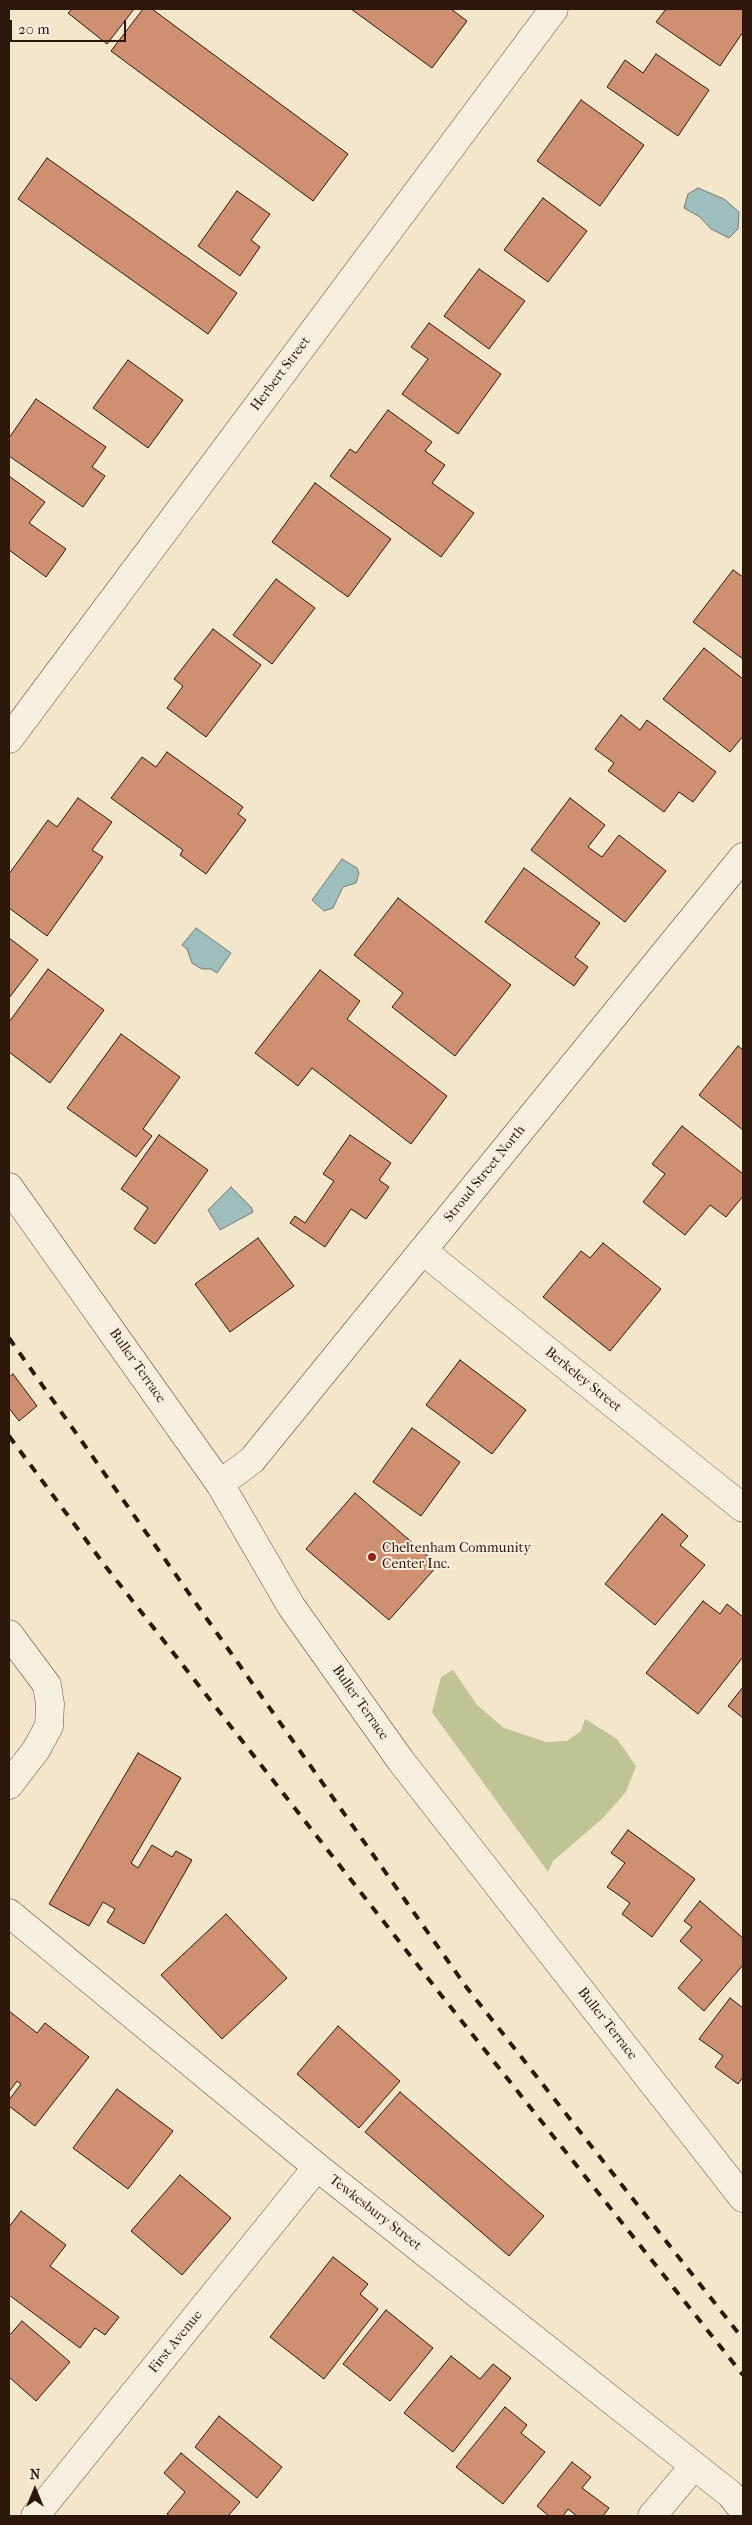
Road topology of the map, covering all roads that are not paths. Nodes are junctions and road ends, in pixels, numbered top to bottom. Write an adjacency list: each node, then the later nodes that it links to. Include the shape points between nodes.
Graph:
1 (554, 9): 2 (street, Herbert Street)
2 (9, 739)
3 (743, 857): 5 (street, Stroud Street North)
4 (9, 1186): 6 (street, Buller Terrace)
5 (423, 1251): 6 (street, Stroud Street North, via 252,1460); 7 (street, Berkeley Street)
6 (220, 1484): 12 (street, Buller Terrace, via 292,1606 401,1761)
7 (743, 1508)
8 (9, 1634): 9 (street, via 47,1685 50,1704 49,1726 36,1750)
9 (9, 1785)
10 (9, 1913): 11 (street, Tewkesbury Street)
11 (317, 2167): 13 (street, Tewkesbury Street); 15 (street, First Avenue)
12 (743, 2198)
13 (694, 2466): 14 (street, Tewkesbury Street, via 730,2494); 16 (street)
14 (743, 2510)
15 (35, 2516)
16 (652, 2516)

